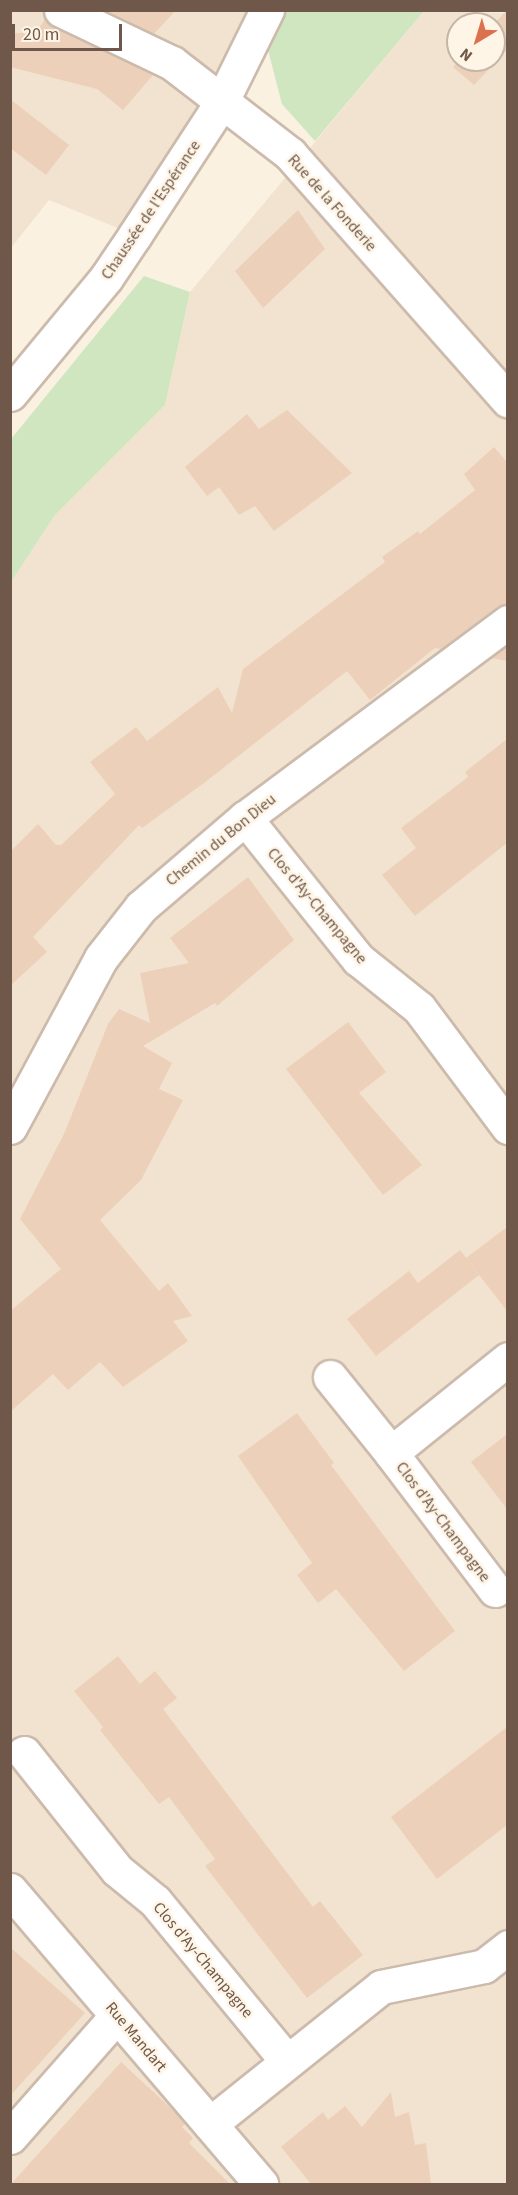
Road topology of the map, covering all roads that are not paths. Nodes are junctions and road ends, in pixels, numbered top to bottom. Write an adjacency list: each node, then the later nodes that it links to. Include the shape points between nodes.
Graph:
1 (62, 10): 3 (street, Rue de la Fonderie, via 147,48)
2 (267, 10): 3 (street, Chaussée de l'Espérance)
3 (221, 103): 4 (street, Chaussée de l'Espérance, via 106,278); 5 (street, Rue de la Fonderie, via 290,154)
4 (10, 394)
5 (507, 400)
6 (507, 622): 7 (street, Chemin du Bon Dieu)
7 (245, 818): 8 (street, Chemin du Bon Dieu, via 141,907 101,958); 9 (street, Clos d'Ay-Champagne, via 358,959 418,1008)
8 (10, 1127)
9 (507, 1127)
10 (507, 1359): 12 (street, Clos d'Ay-Champagne)
11 (330, 1377): 12 (street, Clos d'Ay-Champagne)
12 (391, 1454): 13 (street, Clos d'Ay-Champagne)
13 (495, 1590)
14 (24, 1754): 18 (street, Clos d'Ay-Champagne, via 117,1870 155,1901)
15 (10, 1890): 17 (street, Rue Mandart)
16 (507, 1947): 18 (street, via 484,1966 381,1987)
17 (117, 2015): 19 (street, Rue Mandart); 20 (street)
18 (286, 2060): 19 (street)
19 (210, 2124): 21 (street, Rue Mandart)
20 (10, 2137)
21 (261, 2184)

